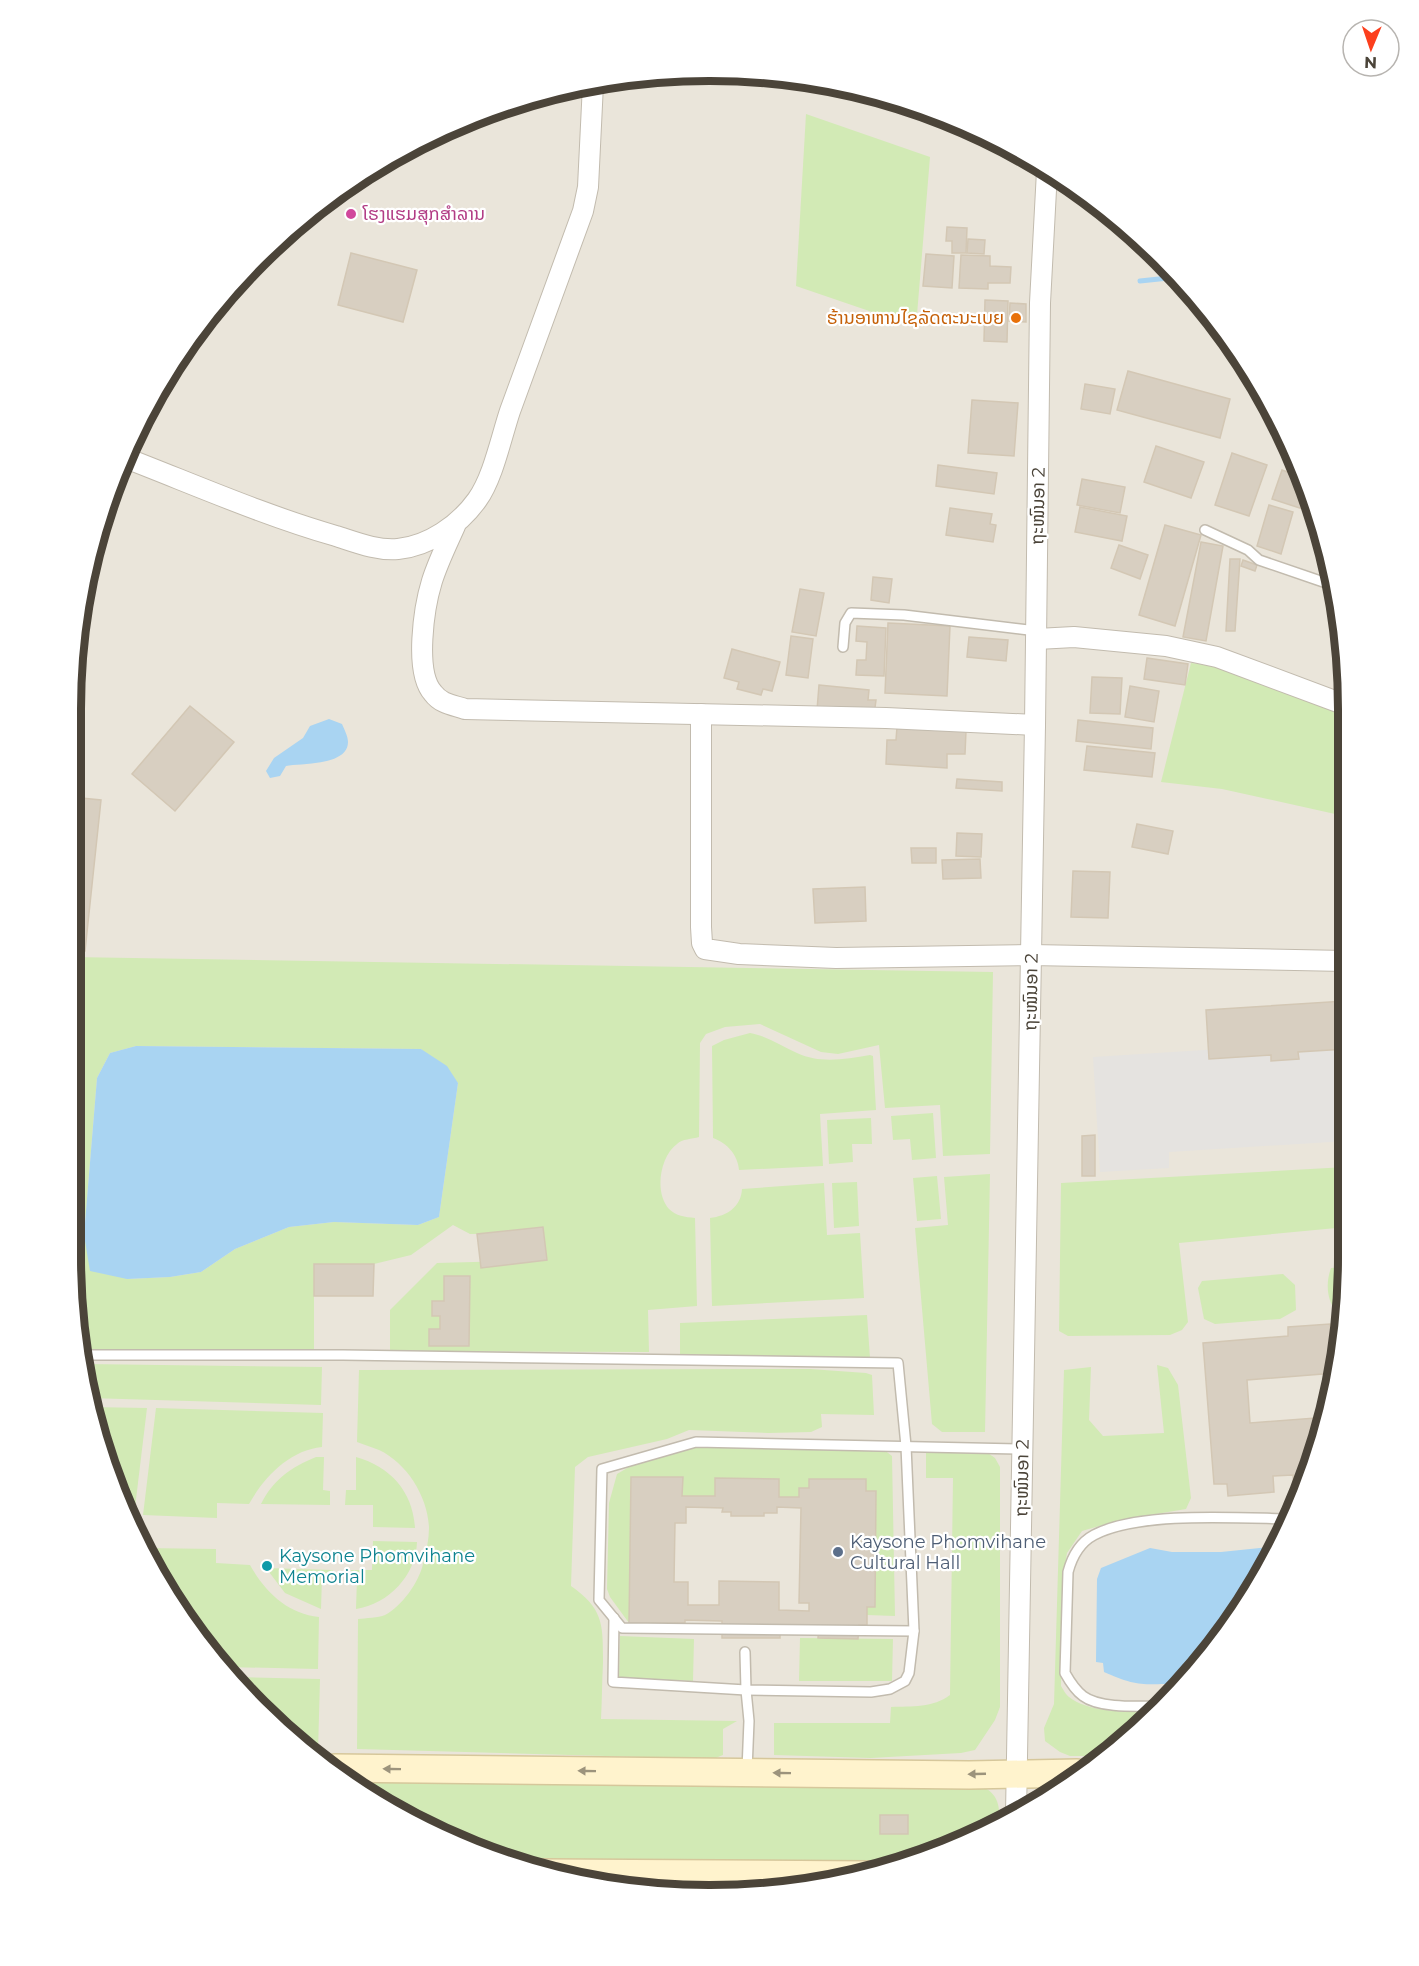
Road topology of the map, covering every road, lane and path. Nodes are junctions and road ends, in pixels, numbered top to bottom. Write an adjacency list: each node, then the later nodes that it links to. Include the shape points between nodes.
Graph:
1 (593, 92): 4 (street, via 588,188 583,211 486,483)
2 (1047, 179): 7 (street, ຖະໜົນອາ 2, via 1040,303)
3 (133, 461): 4 (street, via 267,513 375,547 412,546)
4 (455, 526): 10 (street, via 432,582 423,650 427,686 444,703 465,709)
5 (1205, 530): 6 (lane, via 1248,550 1259,560)
6 (1325, 583)
7 (1037, 635): 8 (lane, via 904,615 851,613 845,622); 9 (street, via 1166,646 1217,657); 11 (street, ຖະໜົນອາ 2)
8 (843, 647)
9 (1338, 702)
10 (701, 714): 11 (street); 12 (street, via 701,927 705,949 836,958)
11 (1035, 724): 12 (street, ຖະໜົນອາ 2)
12 (1031, 955): 13 (street); 16 (street, ຖະໜົນອາ 2)
13 (1338, 961)
14 (89, 1355): 15 (lane, via 898,1363)
15 (906, 1446): 16 (lane); 18 (lane, via 696,1442 602,1469 599,1600); 19 (lane)
16 (1023, 1449): 25 (street, ຖະໜົນອາ 2)
17 (1280, 1519): 22 (lane, via 1147,1521 1094,1535 1072,1557 1068,1572 1065,1673 1085,1698 1107,1704)
18 (614, 1618): 19 (lane, via 622,1628); 21 (lane, via 613,1682)
19 (914, 1631): 21 (lane, via 909,1673 905,1681 890,1689)
20 (745, 1652): 21 (lane)
21 (746, 1690): 24 (lane)
22 (1149, 1706)
23 (345, 1768): 24 (street, one-way to 23)
24 (747, 1773): 25 (street, one-way to 24)
25 (1017, 1773): 26 (street); 27 (street, ຖະໜົນອາ 2)
26 (1067, 1773)
27 (1016, 1805)
28 (589, 1873): 29 (street)
29 (822, 1875)

